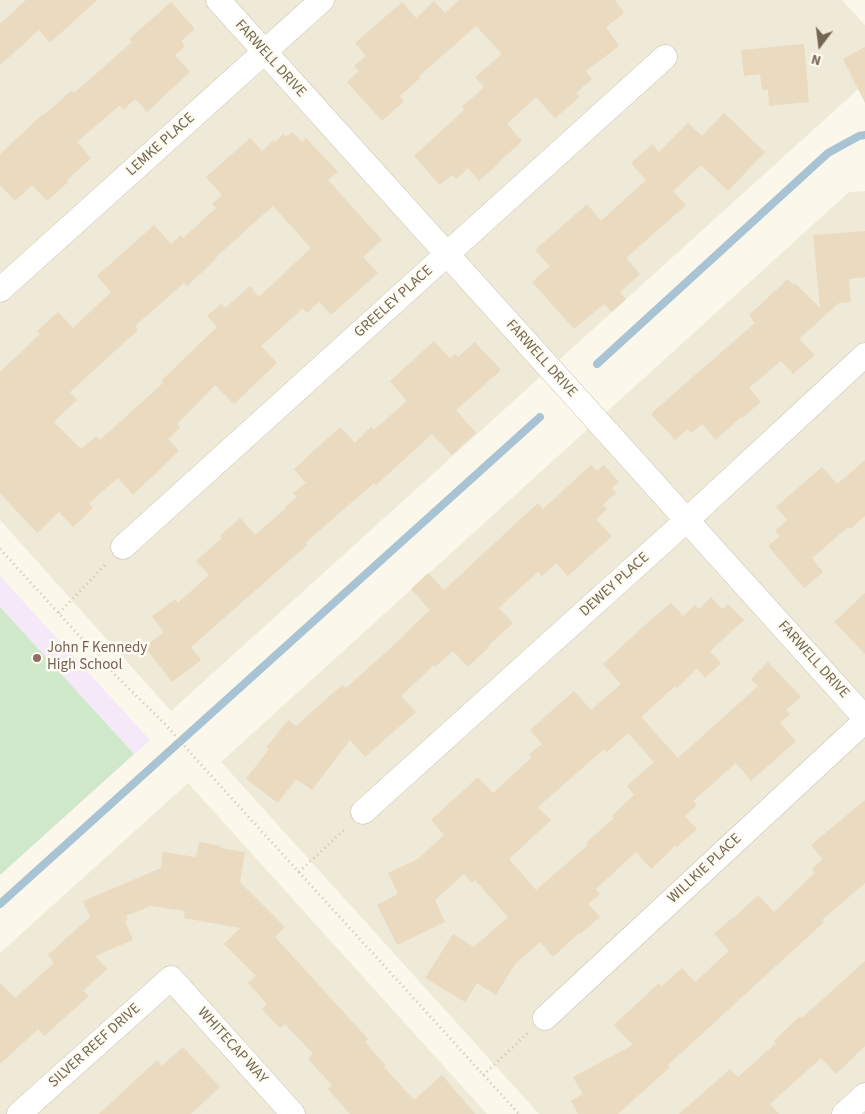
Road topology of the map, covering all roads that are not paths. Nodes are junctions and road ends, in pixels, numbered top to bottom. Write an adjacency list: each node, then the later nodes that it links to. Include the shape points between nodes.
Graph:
1 (218, 0): 3 (street, FARWELL DRIVE)
2 (322, 0): 3 (street, LEMKE PLACE)
3 (264, 52): 5 (street, FARWELL DRIVE); 6 (street, LEMKE PLACE)
4 (665, 57): 5 (street, GREELEY PLACE)
5 (446, 255): 8 (street, FARWELL DRIVE); 9 (street, GREELEY PLACE)
6 (0, 290)
7 (865, 355): 8 (street, DEWEY PLACE)
8 (687, 520): 10 (street, FARWELL DRIVE); 11 (street, DEWEY PLACE)
9 (124, 547)
10 (865, 720): 13 (street, WILLKIE PLACE)
11 (363, 812)
12 (171, 978): 15 (street, SILVER REEF DRIVE); 16 (street, WHITECAP WAY)
13 (545, 1018)
14 (865, 1095): 17 (street)
15 (19, 1114)
16 (293, 1114)
17 (844, 1114)

